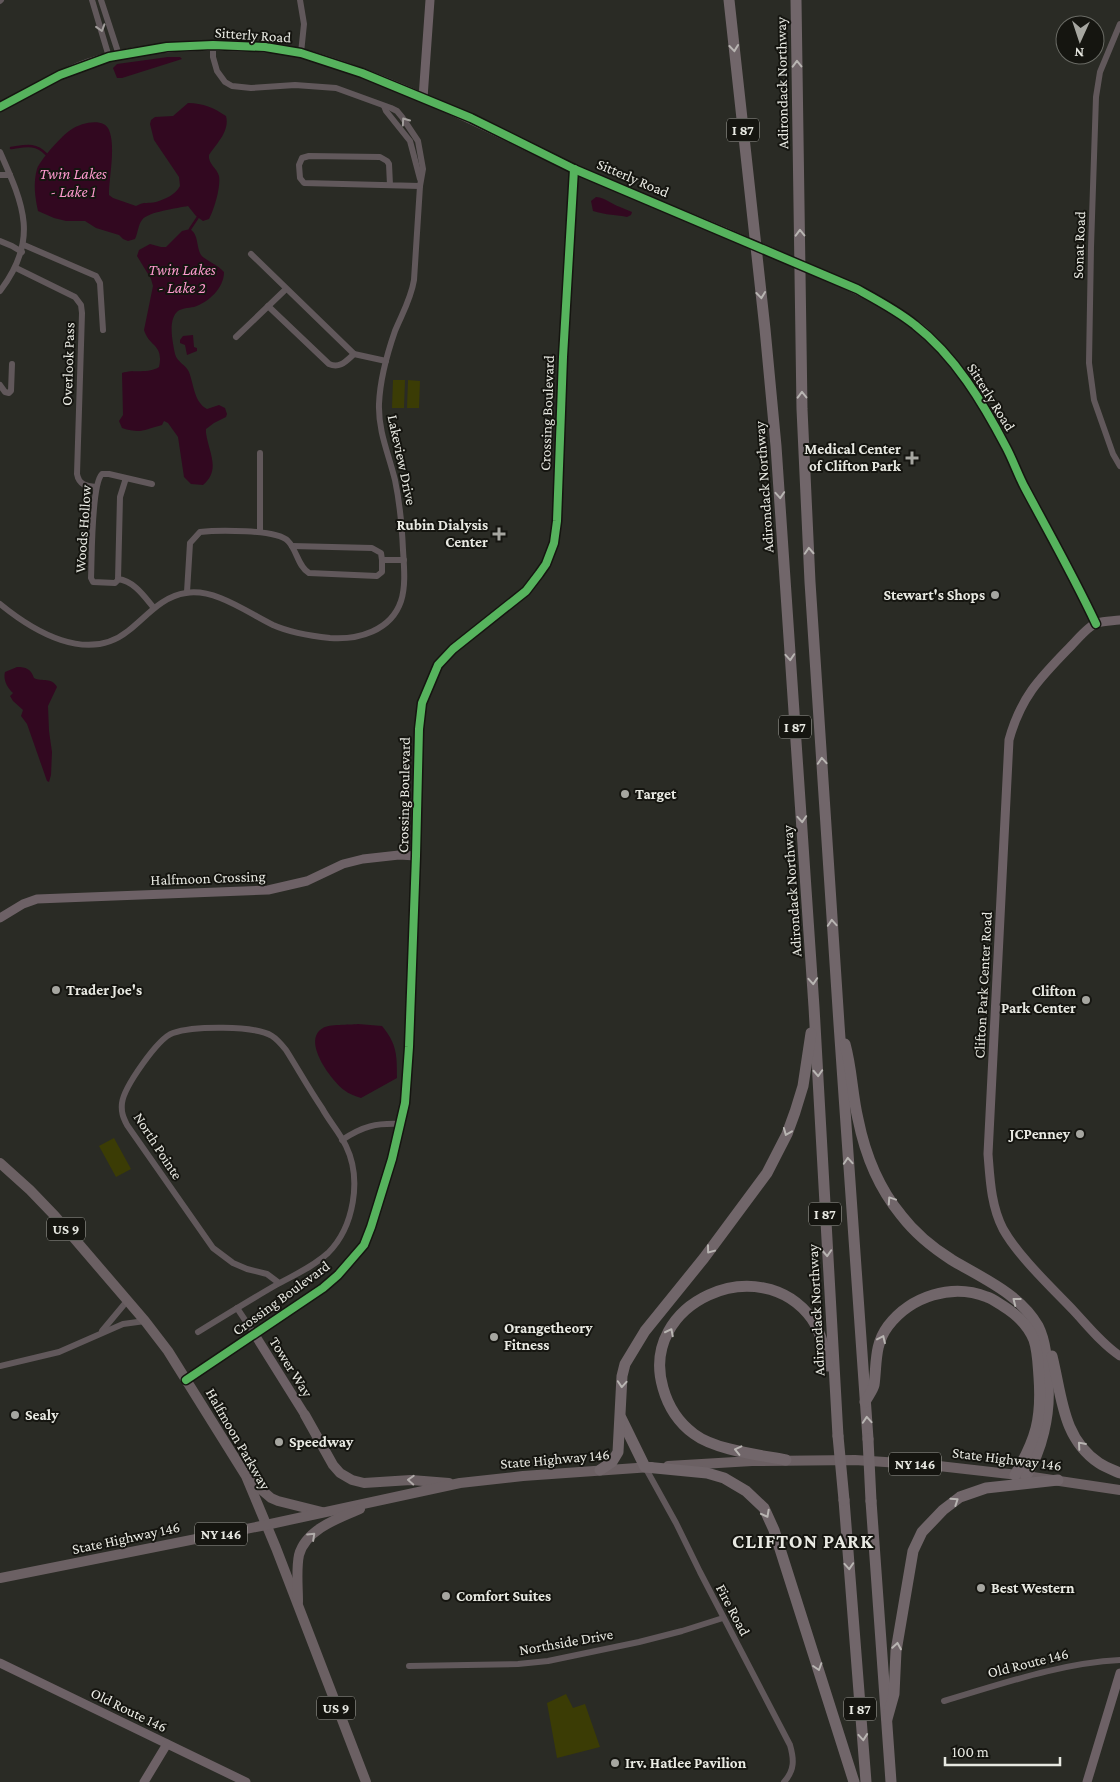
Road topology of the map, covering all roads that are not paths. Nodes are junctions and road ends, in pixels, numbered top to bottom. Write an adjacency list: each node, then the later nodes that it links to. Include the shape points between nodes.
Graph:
1 (92, 0): 11 (street, one-way to 11)
2 (101, 0): 10 (street)
3 (300, 0): 9 (street, via 304,24)
4 (430, 0): 12 (street)
5 (729, 0): 52 (highway, Adirondack Northway / I 87, one-way to 52, via 776,446)
6 (796, 0): 53 (highway, Adirondack Northway / I 87, one-way to 6, via 802,409)
7 (1120, 24): 34 (street, Sonat Road, via 1100,72 1096,97 1089,363 1094,400)
8 (213, 46): 9 (street, Sitterly Road, via 265,47); 10 (street, Sitterly Road, via 167,47); 18 (street, Lakeview Drive, via 216,71 232,86 336,88 384,106 410,140)
9 (301, 53): 12 (street, Sitterly Road)
10 (120, 55): 11 (street, Sitterly Road)
11 (109, 57): 13 (street, Sitterly Road, via 60,75)
12 (423, 98): 15 (street, Sitterly Road)
13 (0, 107)
14 (0, 152): 17 (street)
15 (574, 168): 49 (street, Sitterly Road, bridge, via 829,277 879,301 915,325 953,363 970,386 1006,447); 50 (street, Crossing Boulevard, via 554,543 546,564 526,592 452,650 431,678 422,703 419,729)
16 (0, 175): 17 (street)
17 (10, 175): 21 (street, via 18,196 24,232)
18 (420, 182): 19 (street); 30 (street, Lakeview Drive, via 412,293)
19 (390, 185): 19 (street, via 387,160 380,157 309,156 302,158 299,165 300,178 304,183)
20 (0, 241): 21 (street)
21 (23, 249): 23 (street); 27 (street, via 96,276 100,283)
22 (251, 254): 24 (street)
23 (16, 268): 25 (street); 37 (street, Overlook Pass, via 75,297 81,305 77,474 82,484)
24 (286, 289): 26 (street); 29 (street)
25 (0, 291)
26 (268, 306): 28 (street); 29 (street, via 334,367)
27 (103, 330)
28 (236, 337)
29 (354, 354): 30 (street)
30 (386, 362): 41 (street, Lakeview Drive, via 379,403 380,422 398,495)
31 (12, 364): 32 (street, via 11,391 5,392)
32 (0, 385)
33 (260, 453): 38 (street)
34 (1120, 466)
35 (126, 478): 36 (street, Woods Hollow); 37 (street, Woods Hollow, via 102,474); 42 (street, via 120,497)
36 (152, 484)
37 (96, 487): 42 (street, Woods Hollow, via 91,580 115,584)
38 (260, 532): 39 (street, via 283,537); 43 (street, via 197,534 190,547)
39 (292, 546): 40 (street, via 372,548 381,553); 40 (street, via 309,574 377,576 382,572)
40 (382, 560): 41 (street)
41 (404, 560): 43 (street, Lakeview Drive, via 401,602 393,616 380,628 363,636 330,638 286,630 228,602)
42 (118, 578): 45 (street, via 132,584)
43 (188, 592): 45 (street, via 167,599)
44 (0, 604): 47 (street)
45 (154, 608): 47 (street, via 118,637 93,645 67,642 52,636)
46 (0, 611): 47 (street)
47 (9, 611)
48 (1120, 620): 49 (street)
49 (1096, 624): 65 (street, Clifton Park Center Road, via 1038,680 1015,720 1009,740 988,1154 990,1188 1003,1229 1044,1279)
50 (416, 856): 51 (street, Halfmoon Crossing, via 363,859 343,864 307,881 268,890 37,899); 54 (street, Crossing Boulevard, via 409,1047)
51 (0, 918)
52 (814, 1007): 70 (highway, one-way to 70, via 803,1086 787,1134 767,1173 740,1211 632,1350 622,1376); 71 (highway, Adirondack Northway / I 87, one-way to 71)
53 (838, 1024): 61 (highway, one-way to 53, via 1021,1303 930,1244 901,1215 884,1191 864,1144 857,1118 850,1062); 68 (highway, Adirondack Northway / I 87, one-way to 53)
54 (401, 1124): 55 (street, via 365,1127); 64 (street, Crossing Boulevard, via 364,1245 331,1281)
55 (342, 1140): 57 (street, North Pointe, via 355,1177 353,1200 345,1227 328,1252); 57 (street, North Pointe, via 286,1050 273,1036 262,1031 196,1029 163,1037 143,1063 122,1101 127,1125 204,1238 222,1256 247,1269 266,1274)
56 (0, 1163): 58 (main road, Halfmoon Parkway / US 9, via 55,1216)
57 (279, 1283): 59 (street, North Pointe)
58 (127, 1301): 60 (main road, Halfmoon Parkway / US 9); 63 (street)
59 (237, 1308): 62 (street, North Pointe); 64 (street, Tower Way)
60 (145, 1321): 63 (street, via 123,1324); 67 (main road, Halfmoon Parkway / US 9)
61 (1039, 1328): 75 (highway, one-way to 61, via 1100,1463 1071,1432 1048,1340); 76 (highway, via 1045,1348 1048,1410 1036,1456)
62 (198, 1332)
63 (99, 1334): 66 (street, via 59,1352)
64 (255, 1335): 67 (street, Crossing Boulevard); 69 (street, Tower Way)
65 (1120, 1356)
66 (0, 1366)
67 (186, 1380): 77 (main road, Halfmoon Parkway / US 9)
68 (865, 1402): 76 (highway, one-way to 76, via 874,1386 880,1341 905,1309 934,1294 951,1291 988,1297 1024,1323 1038,1357 1038,1426); 92 (highway, Adirondack Northway / I 87, one-way to 68, bridge)
69 (305, 1415): 79 (main road, one-way to 69, via 411,1480 364,1483 352,1480 333,1465)
70 (620, 1415): 73 (highway); 74 (highway, via 618,1452 612,1462)
71 (837, 1420): 72 (highway, one-way to 71, via 714,1444 695,1435 671,1409 660,1378 659,1362 673,1324 695,1302 728,1288 757,1286 786,1296 804,1311 817,1329 825,1353); 99 (highway, Adirondack Northway / I 87, one-way to 99, bridge)
72 (786, 1460): 73 (main road, State Highway 146 / NY 146); 76 (main road, State Highway 146 / NY 146, via 855,1460)
73 (645, 1467): 74 (main road, State Highway 146 / NY 146); 86 (street, Fire Road); 98 (highway, one-way to 98, via 707,1473 724,1478 746,1491 764,1508 774,1530)
74 (600, 1470): 79 (main road, State Highway 146 / NY 146)
75 (1120, 1473)
76 (1020, 1475): 78 (main road, State Highway 146 / NY 146)
77 (246, 1476): 82 (main road, via 278,1501); 83 (main road, Halfmoon Parkway / US 9)
78 (1058, 1480): 80 (main road, State Highway 146 / NY 146); 92 (highway, one-way to 78, via 894,1694 896,1651 913,1551 922,1532 960,1497 986,1488)
79 (460, 1484): 81 (main road, State Highway 146 / NY 146)
80 (1120, 1490)
81 (372, 1503): 82 (main road, State Highway 146 / NY 146); 85 (main road, one-way to 81, via 300,1554 308,1539 330,1523)
82 (323, 1513): 83 (main road, State Highway 146 / NY 146)
83 (266, 1525): 84 (main road, State Highway 146 / NY 146); 85 (main road, Halfmoon Parkway / US 9)
84 (0, 1578)
85 (298, 1608): 96 (main road, Halfmoon Parkway / US 9)
86 (723, 1618): 89 (street, Northside Drive, via 682,1631 548,1661); 97 (street, Fire Road, via 790,1745 794,1766)
87 (1120, 1660): 91 (street, Old Route 146, via 1056,1669)
88 (0, 1663): 93 (street, Old Route 146)
89 (409, 1666)
90 (1120, 1673): 101 (street)
91 (944, 1701)
92 (886, 1719): 100 (highway, Adirondack Northway / I 87)
93 (166, 1744): 94 (street); 95 (street, Old Route 146)
94 (144, 1782)
95 (246, 1782)
96 (366, 1782)
97 (784, 1782)
98 (854, 1782)
99 (866, 1782)
100 (891, 1782)
101 (1087, 1782)

